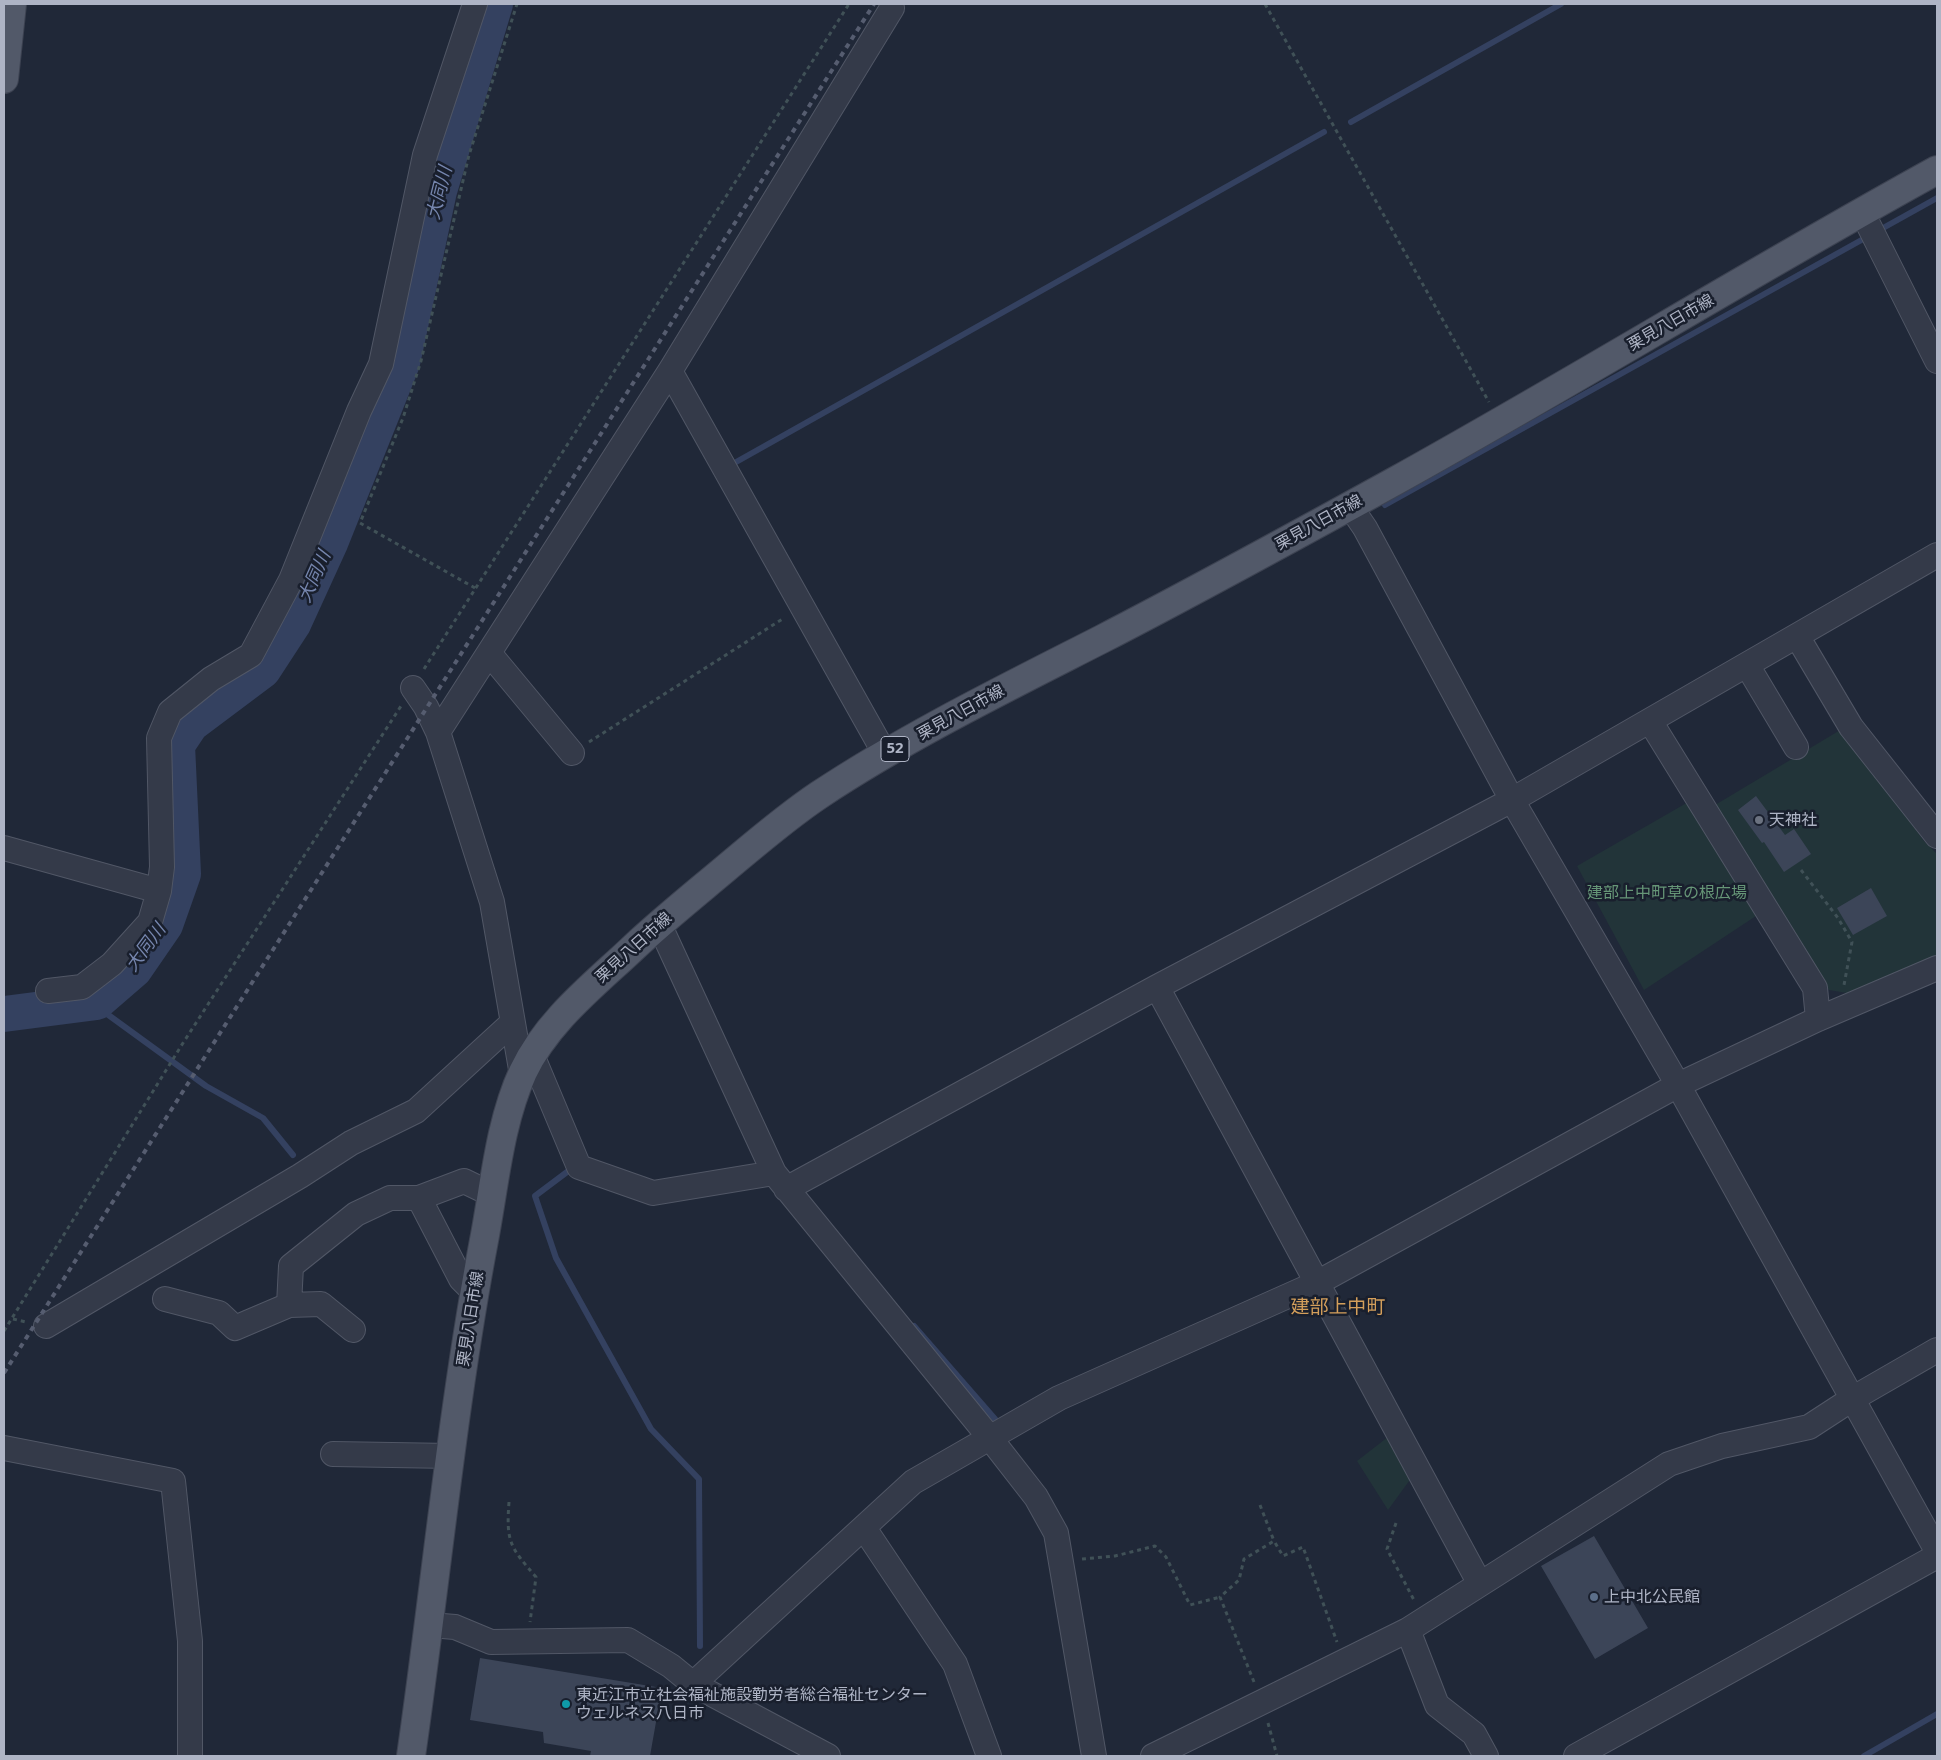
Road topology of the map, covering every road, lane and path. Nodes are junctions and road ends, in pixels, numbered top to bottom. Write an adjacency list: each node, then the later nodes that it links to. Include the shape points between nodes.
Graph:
1 (12, 4): 7 (main road)
2 (475, 4): 30 (street, via 425,155 381,364 291,580 251,655 211,679 170,712 159,738 162,868)
3 (517, 4): 15 (path, via 469,154 421,361 404,418 360,522)
4 (849, 4): 15 (path)
5 (1265, 4): 12 (path)
6 (892, 8): 11 (street)
7 (4, 79)
8 (1937, 170): 9 (main road, 栗見八日市線 / 52)
9 (1862, 212): 10 (street); 12 (main road, 栗見八日市線 / 52)
10 (1937, 361)
11 (670, 371): 16 (street); 18 (street)
12 (1500, 423): 13 (main road, 栗見八日市線 / 52)
13 (1350, 506): 25 (main road, 栗見八日市線 / 52); 26 (street, via 1365,528)
14 (1937, 555): 17 (street)
15 (475, 588): 20 (path)
16 (802, 607): 24 (path); 25 (street)
17 (1797, 636): 19 (street); 27 (street, via 1851,727)
18 (489, 653): 22 (street); 24 (street)
19 (1747, 665): 21 (street); 23 (street)
20 (413, 688): 22 (street); 48 (path, via 184,1043)
21 (1650, 721): 26 (street); 35 (street, via 1815,988)
22 (438, 732): 36 (street, via 492,902)
23 (1796, 747)
24 (572, 753)
25 (885, 754): 31 (main road, 栗見八日市線 / 52, via 815,797)
26 (1512, 800): 33 (street); 38 (street)
27 (1937, 836)
28 (4, 848): 30 (street)
29 (1801, 870): 35 (path, via 1852,942)
30 (159, 891): 34 (street, via 150,922 112,964 82,987)
31 (659, 924): 37 (main road, 栗見八日市線 / 52, via 548,1032); 39 (street)
32 (1937, 968): 35 (street)
33 (1157, 988): 39 (street); 42 (street)
34 (48, 991)
35 (1828, 1015): 38 (street)
36 (512, 1023): 37 (street); 46 (street, via 416,1111 351,1143)
37 (527, 1065): 39 (street, via 579,1167 653,1193); 40 (main road, 栗見八日市線 / 52, via 512,1100)
38 (1678, 1085): 42 (street); 50 (street)
39 (780, 1181): 51 (street)
40 (493, 1194): 41 (street, via 464,1181); 43 (main road, 栗見八日市線 / 52)
41 (419, 1198): 43 (street, via 461,1279); 45 (street, via 390,1198 356,1214 291,1266)
42 (1317, 1283): 51 (street, via 1059,1398); 63 (street)
43 (474, 1292): 54 (main road, 栗見八日市線 / 52)
44 (165, 1299): 45 (street, via 219,1313 235,1328)
45 (289, 1305): 47 (street, via 321,1304)
46 (46, 1326)
47 (353, 1330)
48 (4, 1331)
49 (1937, 1350): 50 (street)
50 (1852, 1399): 60 (street); 63 (street, via 1809,1427 1722,1446 1670,1464)
51 (990, 1438): 58 (street, via 913,1482); 62 (street, via 1036,1497 1056,1533)
52 (4, 1448): 71 (street, via 173,1481 190,1641)
53 (333, 1454): 54 (street)
54 (451, 1456): 65 (main road, 栗見八日市線 / 52)
55 (510, 1502): 67 (path, via 507,1529 514,1552 536,1577)
56 (1260, 1505): 59 (path)
57 (1396, 1523): 66 (path, via 1387,1549)
58 (864, 1528): 69 (street); 74 (street, via 955,1664)
59 (1274, 1541): 64 (path, via 1244,1559 1238,1580); 68 (path, via 1284,1556 1303,1547)
60 (1937, 1552)
61 (1937, 1556): 79 (street)
62 (1062, 1561): 64 (path, via 1115,1556 1155,1546 1166,1557 1190,1605); 75 (street)
63 (1480, 1584): 66 (street)
64 (1220, 1598): 70 (path)
65 (430, 1625): 67 (street, via 455,1627 490,1642); 72 (main road, 栗見八日市線 / 52)
66 (1416, 1625): 68 (street); 78 (street, via 1437,1705 1474,1734)
67 (527, 1643): 69 (street, via 628,1640 671,1666)
68 (1345, 1663): 70 (street)
69 (693, 1684): 73 (street)
70 (1262, 1702): 76 (street); 77 (path)
71 (190, 1756)
72 (411, 1756)
73 (828, 1756)
74 (989, 1756)
75 (1094, 1756)
76 (1153, 1756)
77 (1277, 1756)
78 (1486, 1756)
79 (1576, 1756)

